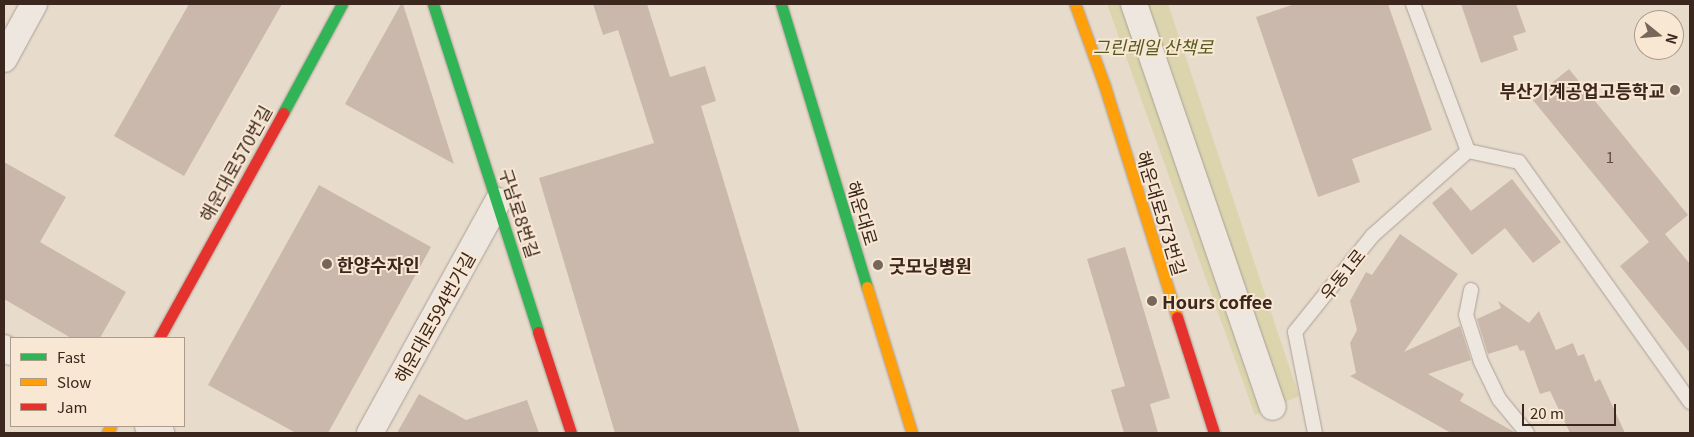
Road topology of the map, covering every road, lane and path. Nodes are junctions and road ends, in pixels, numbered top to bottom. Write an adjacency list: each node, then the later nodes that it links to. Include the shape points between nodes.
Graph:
1 (34, 4): 8 (street)
2 (342, 4): 12 (street, 해운대로570번길)
3 (433, 4): 10 (street, 구남로8번길)
4 (781, 4): 19 (street, 해운대로)
5 (1075, 4): 20 (street, 해운대로573번길, via 1104,84)
6 (1134, 4): 14 (street)
7 (1413, 4): 9 (lane)
8 (4, 59)
9 (1468, 151): 13 (lane, via 1519,162); 21 (lane, 우동1로, via 1373,235 1295,332)
10 (498, 201): 17 (street, 해운대로594번가길); 18 (street, 구남로8번길)
11 (1471, 290): 22 (lane, via 1466,316 1481,362 1499,399)
12 (160, 337)
13 (1690, 402)
14 (1273, 407)
15 (150, 427): 16 (street)
16 (161, 433)
17 (370, 433)
18 (571, 433)
19 (912, 433)
20 (1214, 433)
21 (1315, 433)
22 (1527, 433)

